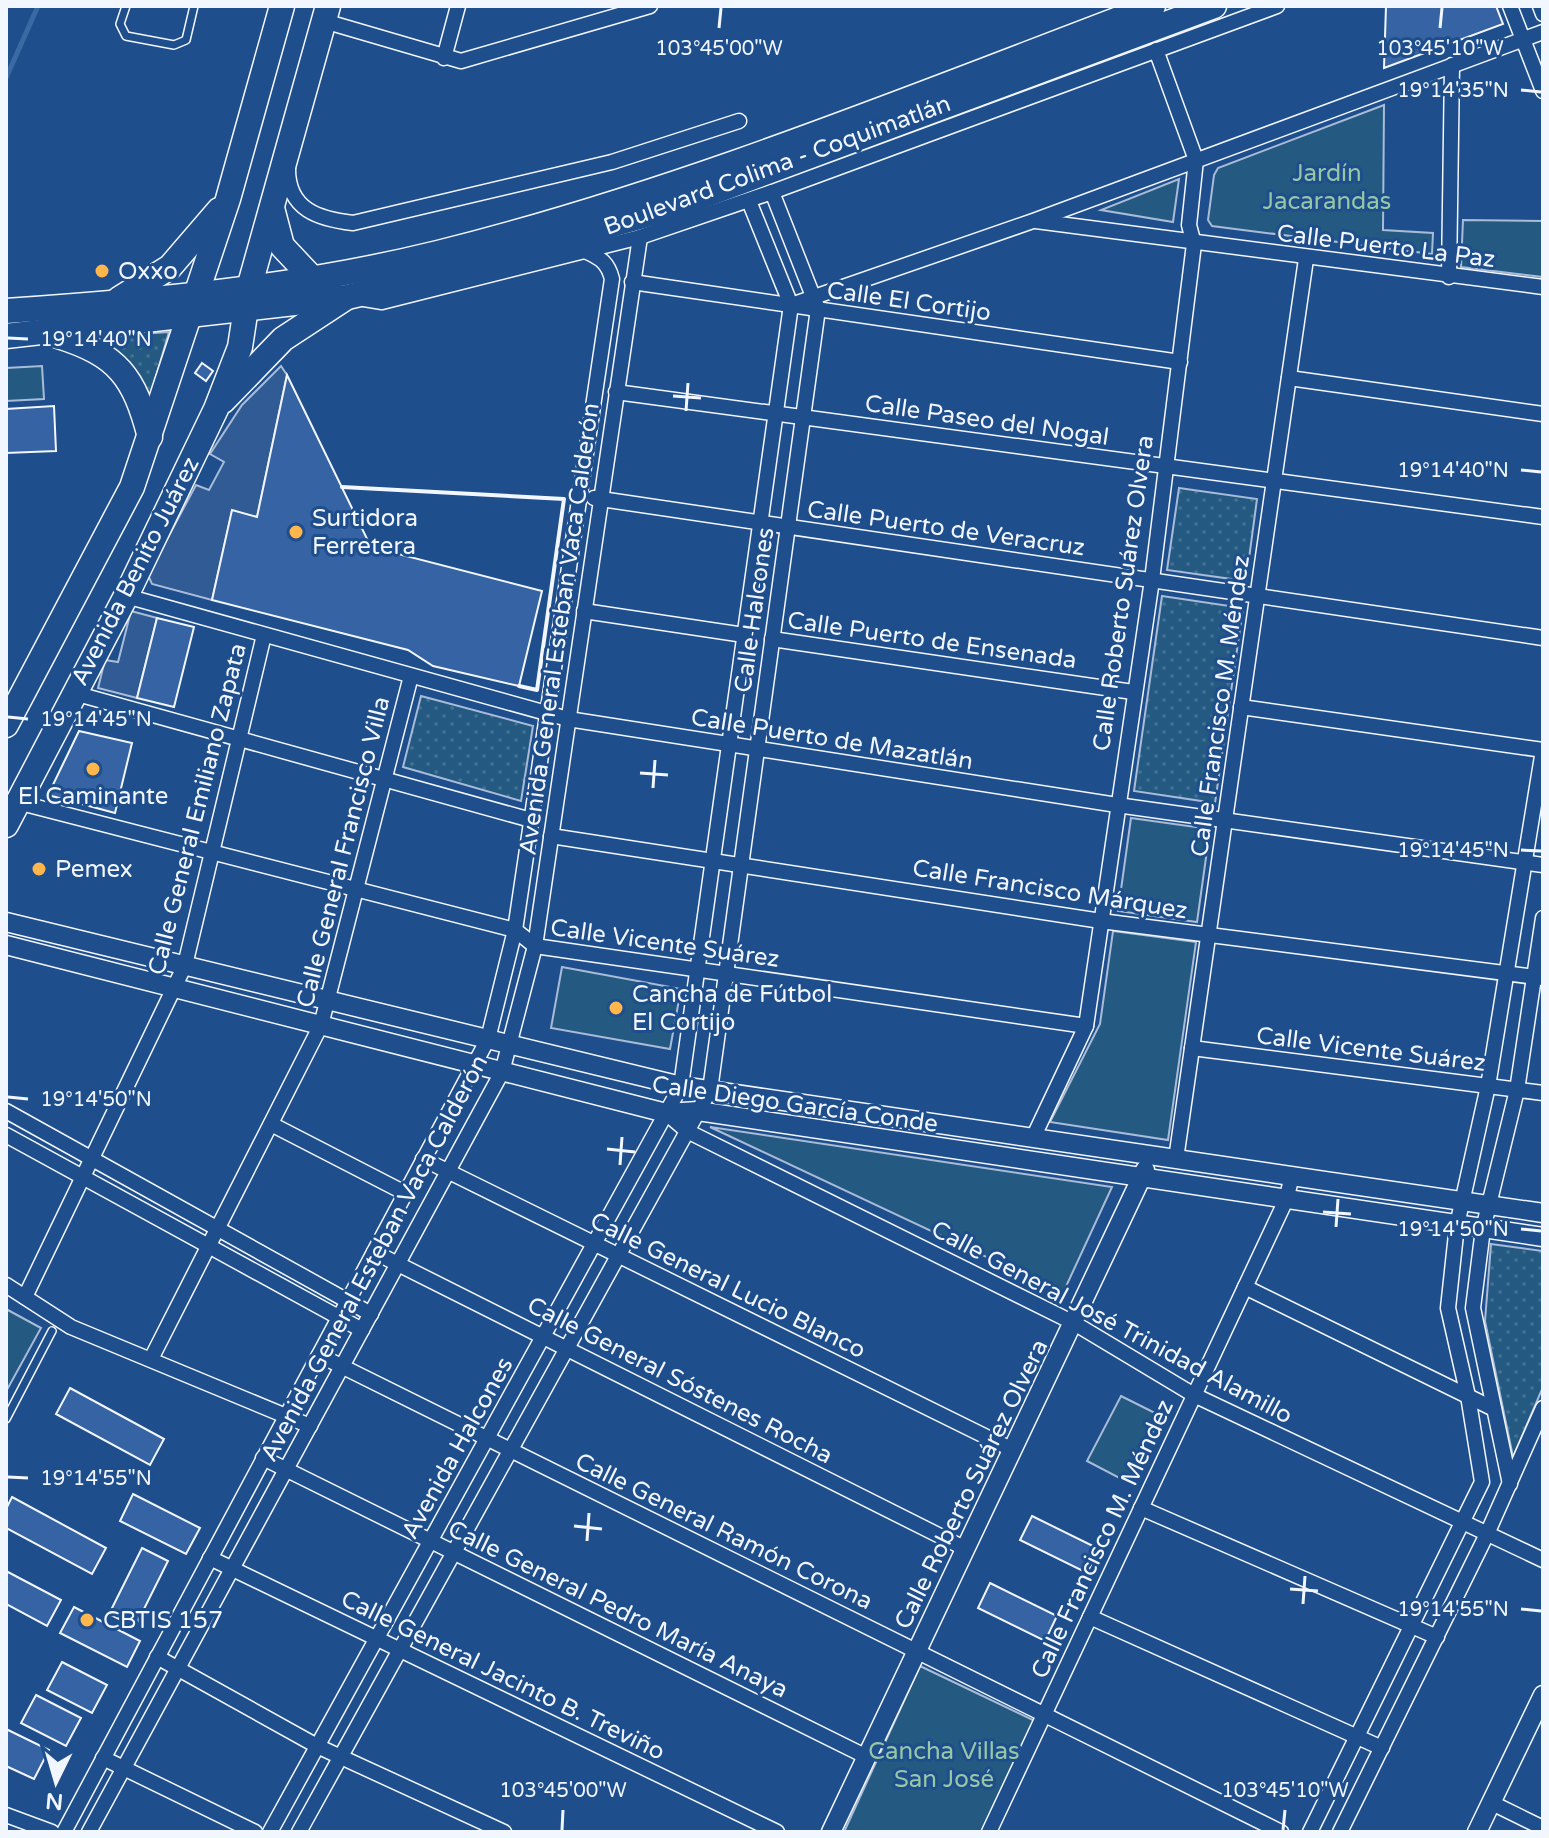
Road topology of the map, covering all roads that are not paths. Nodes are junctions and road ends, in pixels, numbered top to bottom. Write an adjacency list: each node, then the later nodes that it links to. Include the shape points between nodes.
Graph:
1 (126, 6): 2 (lane, via 120,24 126,36 174,45 186,40)
2 (194, 6)
3 (282, 6): 23 (main road, Avenida Benito Juárez)
4 (458, 6): 16 (street)
5 (650, 6): 16 (street, via 461,61)
6 (1153, 6): 32 (main road, Boulevard Colima - Coquimatlán, via 667,189 437,253)
7 (1214, 6): 35 (main road, Boulevard Colima - Coquimatlán, via 668,209)
8 (1277, 6): 15 (street)
9 (1510, 6): 14 (street)
10 (1540, 6): 12 (street)
11 (326, 13): 16 (street); 20 (main road, Avenida Benito Juárez)
12 (1543, 14)
13 (1543, 32): 14 (street)
14 (1524, 39): 17 (street); 18 (street)
15 (1156, 50): 21 (street, Calle Roberto Suárez Olvera); 22 (street)
16 (444, 58)
17 (1452, 65): 21 (street); 31 (street)
18 (1543, 91)
19 (739, 121): 20 (street, via 612,162 353,223 311,214 299,204 288,175)
20 (289, 148): 25 (main road, Avenida Benito Juárez)
21 (1196, 160): 26 (street); 28 (street, Calle Roberto Suárez Olvera, via 1189,225)
22 (772, 192): 24 (street); 38 (street, Calle Halcones)
23 (228, 199): 37 (main road, via 170,267); 40 (main road, Avenida Benito Juárez)
24 (749, 201): 27 (street); 39 (street)
25 (272, 208): 32 (main road, via 282,246); 36 (main road, Avenida Benito Juárez)
26 (1033, 221): 28 (street, Calle Puerto La Paz); 38 (street)
27 (640, 237): 29 (street); 33 (street, Avenida General Esteban Vaca Calderón)
28 (1194, 244): 30 (street, Calle Puerto La Paz); 44 (street, Calle Roberto Suárez Olvera)
29 (585, 251): 35 (street, via 382,302); 54 (street, Avenida General Esteban Vaca Calderón, via 609,266 612,279)
30 (1306, 259): 31 (street, Calle Puerto La Paz); 45 (street, Calle Francisco M. Méndez)
31 (1449, 277): 34 (street, Calle Puerto La Paz)
32 (313, 279): 36 (main road, Boulevard Colima - Coquimatlán)
33 (632, 282): 39 (street, Calle El Cortijo); 46 (street, Avenida General Esteban Vaca Calderón)
34 (1543, 287)
35 (347, 297): 36 (main road, Boulevard Colima - Coquimatlán); 47 (main road, via 283,339)
36 (247, 299): 40 (main road, Boulevard Colima - Coquimatlán); 47 (main road, Avenida Benito Juárez, via 240,347)
37 (109, 304): 40 (main road); 41 (main road)
38 (815, 304): 39 (street); 44 (street, Calle El Cortijo); 50 (street, Calle Halcones)
39 (791, 305): 48 (street, Calle Halcones)
40 (191, 306): 42 (main road); 51 (main road, Avenida Benito Juárez)
41 (6, 311)
42 (48, 332): 43 (main road); 51 (main road, via 91,346 111,359 129,379)
43 (6, 336)
44 (1180, 362): 52 (street, Calle Roberto Suárez Olvera)
45 (1289, 378): 49 (street); 53 (street, Calle Francisco M. Méndez)
46 (616, 392): 48 (street, Calle Paseo del Nogal); 55 (street, Avenida General Esteban Vaca Calderón)
47 (216, 409): 60 (main road, Avenida Benito Juárez)
48 (775, 414): 50 (street, Calle Paseo del Nogal); 57 (street, Calle Halcones)
49 (1543, 414)
50 (803, 417): 52 (street, Calle Paseo del Nogal); 58 (street, Calle Halcones)
51 (151, 439): 75 (main road, Avenida Benito Juárez, via 132,487)
52 (1166, 466): 53 (street, Calle Paseo del Nogal); 59 (street, Calle Roberto Suárez Olvera)
53 (1274, 481): 56 (street, Calle Paseo del Nogal); 61 (street, Calle Francisco M. Méndez)
54 (580, 496): 55 (street, Calle Puerto de Veracruz); 67 (street, Avenida General Esteban Vaca Calderón)
55 (600, 499): 57 (street, Calle Puerto de Veracruz); 62 (street, Avenida General Esteban Vaca Calderón)
56 (1543, 517)
57 (760, 522): 58 (street, Calle Puerto de Veracruz); 64 (street, Calle Halcones)
58 (788, 526): 59 (street, Calle Puerto de Veracruz); 66 (street, Calle Halcones)
59 (1152, 580): 61 (street, Calle Puerto de Veracruz); 70 (street, Calle Roberto Suárez Olvera)
60 (126, 596): 63 (street, Calle Puerto de Mazatlán); 71 (main road, Avenida Benito Juárez)
61 (1258, 596): 65 (street, Calle Puerto de Veracruz); 72 (street, Calle Francisco M. Méndez)
62 (584, 611): 64 (street); 68 (street, Avenida General Esteban Vaca Calderón)
63 (264, 635): 69 (street, Calle Puerto de Mazatlán); 76 (street, Calle General Emiliano Zapata)
64 (744, 635): 77 (street, Calle Halcones)
65 (1543, 638)
66 (772, 639): 70 (street, Calle Puerto de Ensenada); 78 (street, Calle Halcones)
67 (557, 650): 68 (street); 73 (street, Avenida General Esteban Vaca Calderón)
68 (577, 653): 74 (street, Avenida General Esteban Vaca Calderón)
69 (411, 676): 73 (street, Calle Puerto de Mazatlán); 80 (street, Calle General Francisco Villa)
70 (1133, 692): 82 (street, Calle Roberto Suárez Olvera)
71 (74, 693): 76 (street); 81 (main road, Avenida Benito Juárez)
72 (1241, 707): 79 (street); 84 (street, Calle Francisco M. Méndez)
73 (547, 714): 74 (street, Calle Puerto de Mazatlán); 83 (street, Avenida General Esteban Vaca Calderón)
74 (568, 719): 77 (street, Calle Puerto de Mazatlán); 86 (street, Avenida General Esteban Vaca Calderón)
75 (6, 725)
76 (239, 739): 80 (street); 87 (street, Calle General Emiliano Zapata)
77 (729, 746): 78 (street, Calle Puerto de Mazatlán); 88 (street, Calle Halcones)
78 (757, 750): 82 (street, Calle Puerto de Mazatlán); 90 (street, Calle Halcones)
79 (1543, 750): 89 (street)
80 (385, 779): 83 (street); 92 (street, Calle General Francisco Villa)
81 (17, 802): 85 (main road, Avenida Benito Juárez); 87 (street, Calle Vicente Suárez)
82 (1117, 805): 84 (street, Calle Puerto de Mazatlán); 94 (street, Calle Roberto Suárez Olvera)
83 (531, 820): 96 (street, Avenida General Esteban Vaca Calderón)
84 (1225, 821): 89 (street, Calle Puerto de Mazatlán); 97 (street, Calle Francisco M. Méndez)
85 (6, 825)
86 (551, 836): 88 (street, Calle Francisco Márquez); 99 (street, Avenida General Esteban Vaca Calderón)
87 (212, 852): 92 (street, Calle Vicente Suárez); 100 (street, Calle General Emiliano Zapata)
88 (713, 860): 90 (street, Calle Francisco Márquez); 101 (street, Calle Halcones)
89 (1525, 862): 91 (street, Calle Puerto de Mazatlán); 102 (street)
90 (741, 864): 94 (street, Calle Francisco Márquez); 103 (street, Calle Halcones)
91 (1543, 865)
92 (357, 890): 96 (street, Calle Vicente Suárez); 106 (street, Calle General Francisco Villa)
93 (1543, 918): 104 (street)
94 (1101, 921): 97 (street, Calle Francisco Márquez); 108 (street, Calle Roberto Suárez Olvera)
95 (6, 922): 100 (street, Calle Diego García Conde)
96 (515, 930): 99 (street, Calle Vicente Suárez); 109 (street, Avenida General Esteban Vaca Calderón)
97 (1208, 936): 102 (street, Calle Francisco Márquez); 111 (street, Calle Francisco M. Méndez)
98 (6, 945): 105 (street, Calle Diego García Conde)
99 (535, 946): 101 (street, Calle Vicente Suárez); 110 (street, Avenida General Esteban Vaca Calderón)
100 (185, 965): 105 (street, Calle General Emiliano Zapata); 106 (street, Calle Diego García Conde)
101 (698, 970): 103 (street, Calle Vicente Suárez); 114 (street, Calle Halcones)
102 (1507, 973): 104 (street, Calle Francisco Márquez); 115 (street)
103 (726, 974): 108 (street, Calle Vicente Suárez); 116 (street, Calle Halcones)
104 (1538, 978): 117 (street)
105 (175, 988): 107 (street, Calle Diego García Conde); 127 (street, Calle General Emiliano Zapata)
106 (329, 1000): 107 (street, Calle General Francisco Villa); 109 (street, Calle Diego García Conde)
107 (321, 1025): 112 (street, Calle Diego García Conde); 122 (street, Calle General Francisco Villa)
108 (1086, 1026): 125 (street, Calle Roberto Suárez Olvera)
109 (488, 1039): 110 (street, Calle Diego García Conde); 112 (street, Avenida General Esteban Vaca Calderón)
110 (509, 1044): 113 (street, Avenida General Esteban Vaca Calderón); 114 (street, Calle Diego García Conde)
111 (1192, 1048): 115 (street, Calle Vicente Suárez); 129 (street, Calle Francisco M. Méndez)
112 (474, 1064): 113 (street, Calle Diego García Conde); 128 (street, Avenida General Esteban Vaca Calderón)
113 (502, 1072): 121 (street, Calle Diego García Conde); 130 (street, Avenida General Esteban Vaca Calderón)
114 (681, 1086): 116 (street, Calle Diego García Conde); 121 (street, Avenida Halcones)
115 (1488, 1086): 117 (street, Calle Vicente Suárez); 136 (street)
116 (710, 1090): 120 (street, Avenida Halcones); 125 (street, Calle Diego García Conde)
117 (1517, 1090): 118 (street, Calle Vicente Suárez); 137 (street)
118 (1543, 1093)
119 (6, 1111): 127 (street)
120 (698, 1111): 121 (street, Calle Diego García Conde); 123 (street, Avenida Halcones); 133 (street, Calle Diego García Conde)
121 (666, 1113): 123 (street, Calle General José Trinidad Alamillo); 143 (street, Avenida Halcones)
122 (271, 1124): 134 (street); 140 (street, Calle General Francisco Villa)
123 (687, 1131): 146 (street, Avenida Halcones); 154 (street, Calle General José Trinidad Alamillo)
124 (6, 1135): 132 (street)
125 (1033, 1138): 126 (street, Calle Diego García Conde)
126 (1146, 1154): 129 (street, Calle Diego García Conde); 133 (street, Calle Roberto Suárez Olvera)
127 (92, 1159): 132 (street, Calle General Emiliano Zapata); 140 (street)
128 (423, 1159): 130 (street, Calle General Lucio Blanco); 134 (street, Avenida General Esteban Vaca Calderón)
129 (1176, 1159): 131 (street, Calle Diego García Conde)
130 (448, 1171): 143 (street, Calle General Lucio Blanco); 147 (street, Avenida General Esteban Vaca Calderón)
131 (1292, 1176): 135 (street, Calle Francisco M. Méndez); 136 (street, Calle Diego García Conde)
132 (84, 1178): 144 (street); 150 (street, Calle General Emiliano Zapata)
133 (1144, 1178): 135 (street, Calle Diego García Conde); 154 (street, Calle Roberto Suárez Olvera)
134 (405, 1193): 145 (street, Avenida General Esteban Vaca Calderón)
135 (1286, 1200): 139 (street, Calle Diego García Conde); 149 (street, Calle Francisco M. Méndez)
136 (1463, 1201): 137 (street, Calle Diego García Conde); 139 (street)
137 (1488, 1205): 138 (street, Calle Diego García Conde); 141 (street)
138 (1543, 1213)
139 (1457, 1225): 141 (street, Calle Diego García Conde); 163 (street, via 1448,1308)
140 (217, 1229): 144 (street, Calle General Francisco Villa); 151 (street)
141 (1483, 1229): 142 (street, Calle Diego García Conde); 165 (street, via 1473,1308)
142 (1543, 1237)
143 (594, 1244): 146 (street, Calle General Lucio Blanco); 157 (street, Avenida Halcones)
144 (209, 1246): 153 (street); 160 (street, Calle General Francisco Villa)
145 (374, 1252): 147 (street, Calle General Sóstenes Rocha); 151 (street, Avenida General Esteban Vaca Calderón)
146 (618, 1256): 158 (street, Avenida Halcones); 171 (street, Calle General Lucio Blanco)
147 (398, 1264): 152 (street, Avenida General Esteban Vaca Calderón); 157 (street, Calle General Sóstenes Rocha)
148 (6, 1285): 150 (street)
149 (1245, 1287): 162 (street, Calle Francisco M. Méndez); 163 (street)
150 (25, 1297): 160 (street, via 71,1327)
151 (347, 1301): 152 (street); 153 (street, Avenida General Esteban Vaca Calderón)
152 (371, 1314): 155 (street, Avenida General Esteban Vaca Calderón)
153 (339, 1317): 155 (street); 159 (street, Avenida General Esteban Vaca Calderón)
154 (1074, 1323): 162 (street, Calle General José Trinidad Alamillo); 171 (street, Calle Roberto Suárez Olvera)
155 (362, 1330): 161 (street, Avenida General Esteban Vaca Calderón)
156 (52, 1331): 167 (lane)
157 (543, 1336): 158 (street, Calle General Sóstenes Rocha); 169 (street, Avenida Halcones)
158 (567, 1348): 170 (street, Avenida Halcones); 179 (street, Calle General Sóstenes Rocha)
159 (319, 1355): 161 (street, Calle General Ramón Corona); 166 (street, Avenida General Esteban Vaca Calderón)
160 (151, 1359): 166 (street)
161 (342, 1366): 168 (street, Avenida General Esteban Vaca Calderón); 169 (street, Calle General Ramón Corona)
162 (1194, 1395): 175 (street, Calle Francisco M. Méndez); 176 (street, Calle General José Trinidad Alamillo)
163 (1468, 1396): 165 (street); 176 (street, via 1482,1482)
164 (1543, 1408): 174 (street)
165 (1494, 1409): 174 (street)
166 (286, 1415): 168 (street); 172 (street, Avenida General Esteban Vaca Calderón)
167 (6, 1419)
168 (310, 1426): 173 (street, Avenida General Esteban Vaca Calderón)
169 (487, 1438): 170 (street, Calle General Ramón Corona); 178 (street, Avenida Halcones)
170 (510, 1450): 180 (street, Avenida Halcones); 189 (street, Calle General Ramón Corona)
171 (1013, 1450): 179 (street, Calle Roberto Suárez Olvera)
172 (263, 1458): 173 (street, Calle General Pedro María Anaya); 181 (street, Avenida General Esteban Vaca Calderón)
173 (286, 1470): 178 (street, Calle General Pedro María Anaya); 183 (street, Avenida General Esteban Vaca Calderón)
174 (1510, 1484): 177 (street)
175 (1141, 1508): 184 (street, Calle Francisco M. Méndez); 185 (street)
176 (1464, 1523): 177 (street, Calle General José Trinidad Alamillo); 185 (street)
177 (1487, 1534): 182 (street, Calle General José Trinidad Alamillo); 186 (street)
178 (430, 1541): 180 (street, Calle General Pedro María Anaya); 187 (street, Avenida Halcones)
179 (966, 1549): 189 (street, Calle Roberto Suárez Olvera)
180 (454, 1553): 188 (street, Avenida Halcones); 198 (street, Calle General Pedro María Anaya)
181 (210, 1558): 183 (street, Calle General Jacinto B. Treviño); 190 (street, Avenida General Esteban Vaca Calderón)
182 (1543, 1560)
183 (232, 1569): 187 (street, Calle General Jacinto B. Treviño); 191 (street, Avenida General Esteban Vaca Calderón)
184 (1090, 1617): 193 (street, Calle Francisco M. Méndez); 194 (street)
185 (1414, 1626): 186 (street); 194 (street)
186 (1437, 1637): 196 (street)
187 (376, 1639): 188 (street, Calle General Jacinto B. Treviño); 195 (street, Avenida Halcones)
188 (400, 1650): 197 (street, Avenida Halcones); 212 (street, Calle General Jacinto B. Treviño)
189 (917, 1651): 193 (street, Calle General Ramón Corona); 198 (street, Calle Roberto Suárez Olvera)
190 (157, 1657): 191 (street); 199 (street, Avenida General Esteban Vaca Calderón)
191 (178, 1669): 195 (street); 200 (street, Avenida General Esteban Vaca Calderón)
192 (1543, 1695): 201 (street)
193 (1044, 1715): 204 (street, Calle Francisco M. Méndez); 214 (street, Calle General Ramón Corona)
194 (1358, 1738): 196 (street); 215 (street)
195 (317, 1746): 197 (street); 209 (street, Avenida Halcones)
196 (1382, 1748): 216 (street)
197 (341, 1757): 210 (street, Avenida Halcones); 211 (street)
198 (867, 1757): 213 (street, Calle Roberto Suárez Olvera)
199 (103, 1758): 200 (street); 206 (street, Avenida General Esteban Vaca Calderón)
200 (124, 1768): 207 (street, Avenida General Esteban Vaca Calderón); 208 (street)
201 (1492, 1803): 203 (street); 217 (street)
202 (6, 1815): 205 (street)
203 (1543, 1828)
204 (993, 1831)
205 (52, 1832)
206 (64, 1832)
207 (89, 1832)
208 (255, 1832)
209 (270, 1832)
210 (299, 1832)
211 (504, 1832)
212 (777, 1832)
213 (831, 1832)
214 (1281, 1832)
215 (1310, 1832)
216 (1340, 1832)
217 (1477, 1832)

